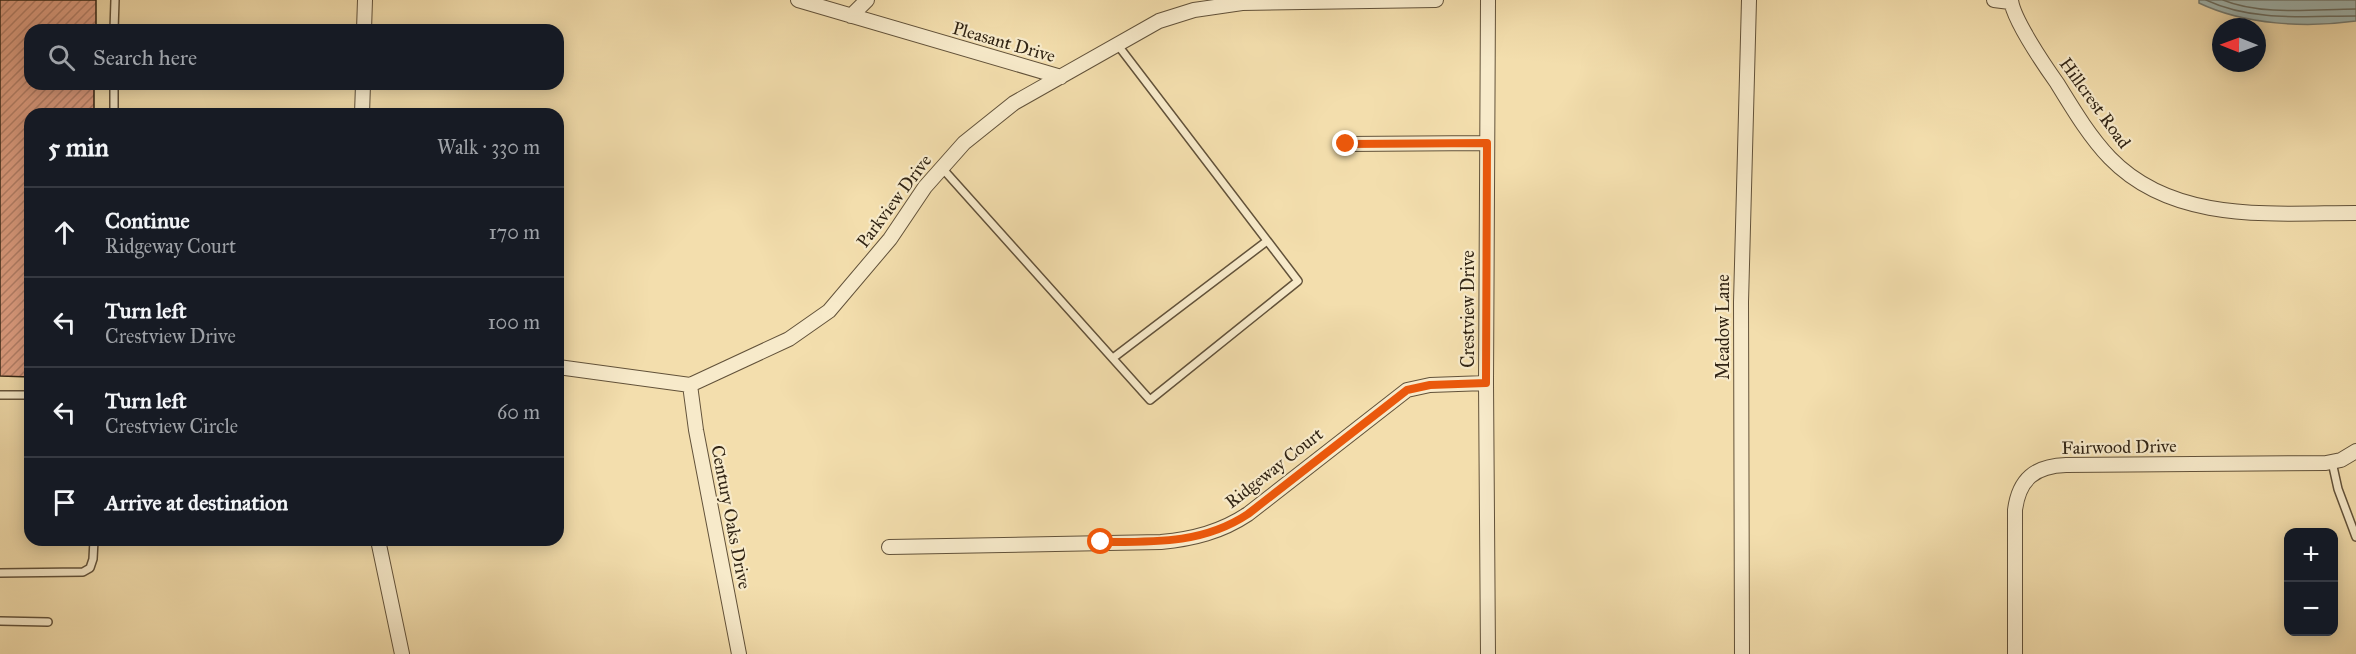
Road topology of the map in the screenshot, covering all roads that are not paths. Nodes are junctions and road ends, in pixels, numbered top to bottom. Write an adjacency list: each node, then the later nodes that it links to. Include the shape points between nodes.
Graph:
1 (115, 0): 11 (lane)
2 (365, 0): 12 (street)
3 (798, 0): 10 (street, Pleasant Drive)
4 (867, 0): 10 (street)
5 (1436, 0): 13 (street, Parkview Drive, via 1242,3 1194,9 1159,21)
6 (1488, 0): 19 (street, Crestview Drive)
7 (1749, 0): 42 (street, Meadow Lane, via 1741,302)
8 (1994, 0): 9 (street)
9 (2011, 1): 22 (street, Hillcrest Road, via 2042,61 2077,115 2110,158 2139,182 2185,203 2229,212)
10 (851, 15): 14 (street, Pleasant Drive)
11 (114, 24)
12 (364, 24)
13 (1117, 44): 14 (street, Parkview Drive); 23 (lane)
14 (1061, 77): 21 (street, Parkview Drive, via 1014,103 964,143)
15 (114, 90): 17 (lane)
16 (363, 90): 18 (street)
17 (114, 108)
18 (362, 108)
19 (1487, 143): 20 (street); 26 (street, Crestview Drive)
20 (1346, 144)
21 (942, 168): 24 (lane); 27 (street, Parkview Drive, via 829,312 789,339)
22 (2356, 213)
23 (1267, 241): 24 (lane); 24 (lane, via 1298,281 1150,399)
24 (1113, 358)
25 (564, 368): 27 (street)
26 (1486, 383): 35 (street, Ridgeway Court, via 1407,390 1248,514 1203,537 1161,542); 41 (street, Crestview Drive)
27 (690, 386): 40 (street, Century Oaks Drive)
28 (0, 395): 29 (lane)
29 (24, 395)
30 (2356, 451): 31 (street, Fairwood Drive)
31 (2332, 462): 32 (lane); 43 (street, Fairwood Drive, via 2060,465 2035,471 2019,491 2014,510)
32 (2356, 537)
33 (94, 546): 36 (lane, via 90,568 83,572)
34 (379, 546): 39 (street)
35 (889, 547)
36 (0, 573)
37 (0, 621): 38 (lane)
38 (48, 622)
39 (402, 654)
40 (739, 654)
41 (1488, 654)
42 (1742, 654)
43 (2015, 654)

